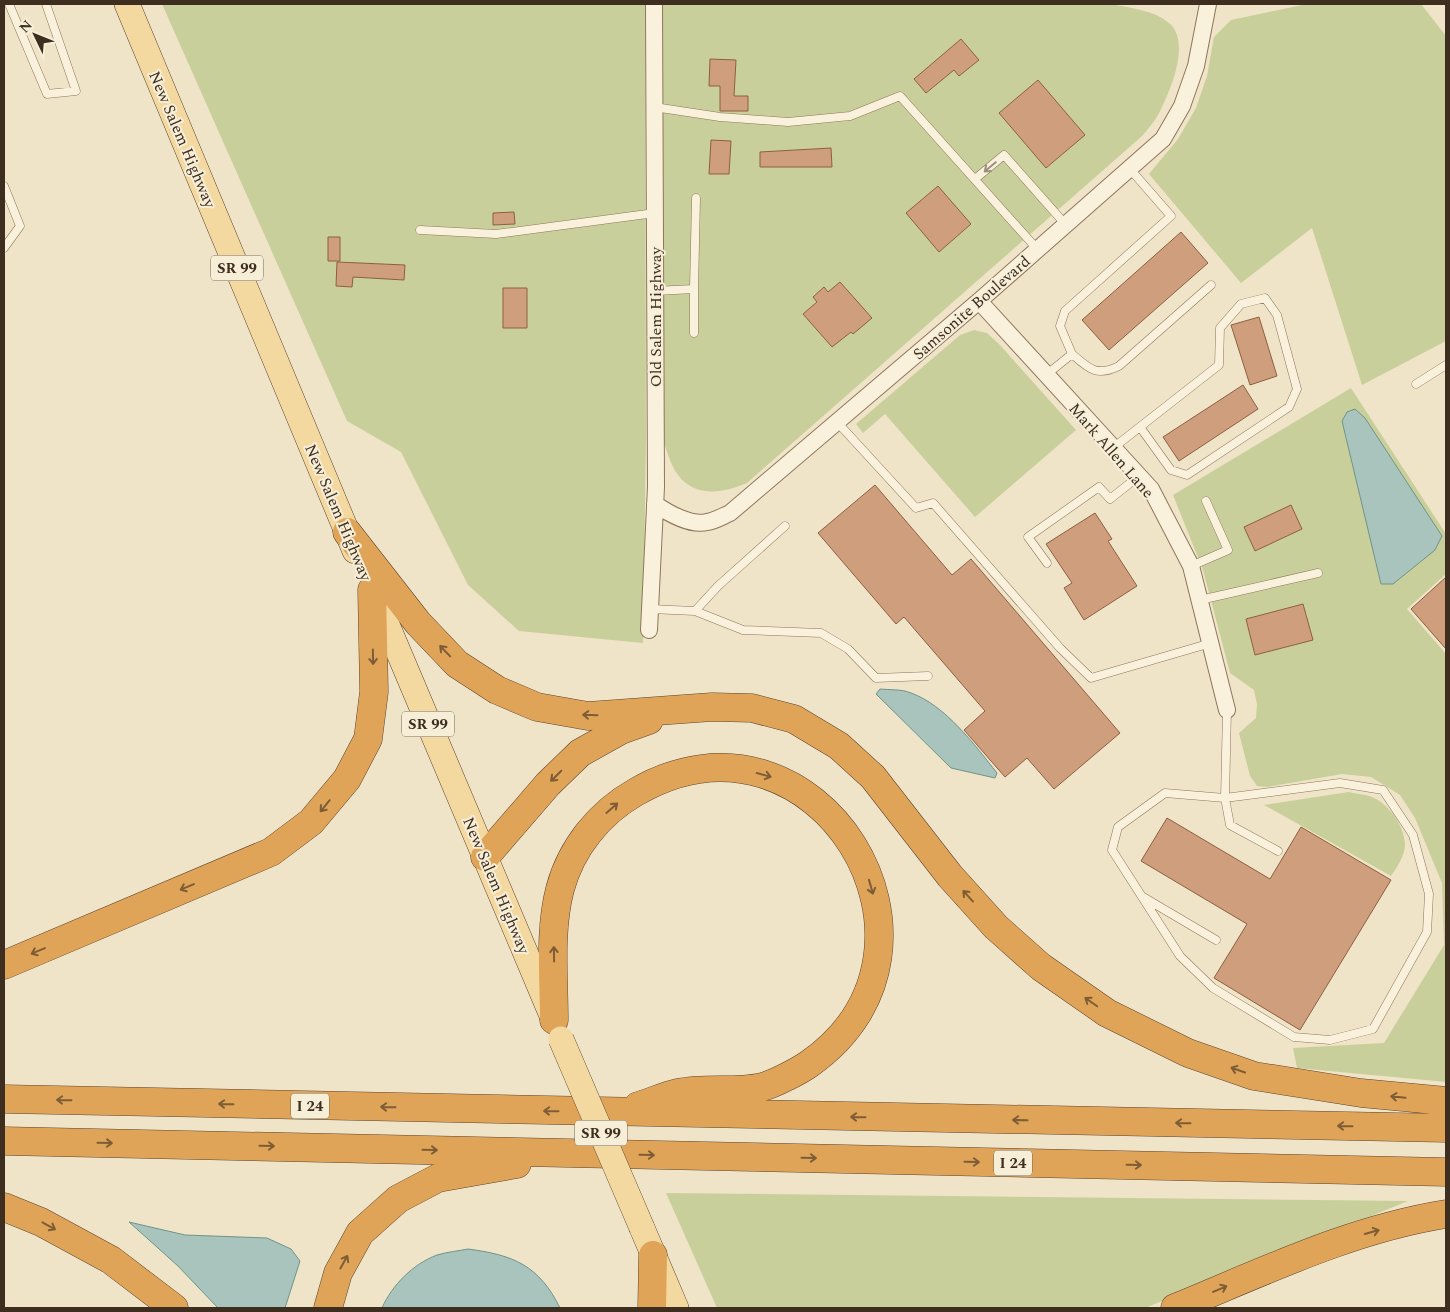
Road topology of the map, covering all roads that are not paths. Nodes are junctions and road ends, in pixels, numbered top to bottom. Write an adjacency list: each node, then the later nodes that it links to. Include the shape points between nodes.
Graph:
1 (9, 4): 2 (lane, via 47,94 76,90)
2 (46, 4)
3 (654, 4): 6 (street, Old Salem Highway)
4 (1208, 4): 7 (street, Samsonite Boulevard, via 1196,66 1182,106 1163,139)
5 (130, 5): 32 (main road, New Salem Highway / SR 99)
6 (654, 107): 8 (lane, via 720,117 797,122 850,116 900,96); 11 (street, Old Salem Highway)
7 (1130, 169): 12 (street, Samsonite Boulevard); 21 (lane, via 1171,216 1065,311 1060,326)
8 (975, 179): 12 (lane, one-way to 8, via 1004,155); 15 (lane)
9 (4, 186): 14 (lane, via 20,226)
10 (696, 198): 17 (lane)
11 (655, 213): 13 (lane, via 496,234); 18 (street, Old Salem Highway)
12 (1066, 225): 15 (street, Samsonite Boulevard)
13 (420, 230)
14 (4, 248)
15 (1038, 250): 19 (street, Samsonite Boulevard)
16 (1211, 286): 21 (lane, via 1119,366 1108,371 1091,370)
17 (694, 289): 18 (lane); 20 (lane)
18 (655, 291): 30 (street, Old Salem Highway)
19 (979, 301): 23 (street, Mark Allen Lane); 25 (street, Samsonite Boulevard)
20 (694, 333)
21 (1072, 354): 23 (lane)
22 (1446, 365): 24 (lane)
23 (1046, 375): 27 (street, Mark Allen Lane)
24 (1416, 384)
25 (837, 422): 30 (street, Samsonite Boulevard, via 730,513 706,523 688,520); 41 (lane, via 916,508 933,503 1060,648 1091,678)
26 (1140, 427): 26 (lane, via 1219,365 1220,328 1242,304 1265,298 1277,315 1297,390 1289,407 1187,475 1171,470); 27 (lane)
27 (1113, 448): 28 (street, Mark Allen Lane)
28 (1139, 476): 33 (lane, via 1110,499 1099,487 1028,538); 34 (street, Mark Allen Lane, via 1151,489)
29 (1206, 501): 34 (lane, via 1228,550)
30 (655, 504): 38 (street, Old Salem Highway)
31 (785, 526): 39 (lane)
32 (347, 532): 36 (main road, New Salem Highway / SR 99); 44 (highway, one-way to 32, via 588,716 537,707 497,690 457,664 424,630)
33 (1047, 563)
34 (1191, 566): 37 (street, Mark Allen Lane)
35 (1318, 573): 37 (lane)
36 (372, 590): 47 (main road, New Salem Highway / SR 99); 50 (highway, one-way to 50, via 374,692 368,739 347,779 311,822 271,852)
37 (1200, 600): 41 (street, Mark Allen Lane)
38 (650, 609): 39 (lane); 40 (street, Old Salem Highway)
39 (695, 611): 42 (lane, via 743,630 821,633 848,649 876,678)
40 (649, 630)
41 (1210, 643): 43 (street, Mark Allen Lane)
42 (928, 676)
43 (1227, 710): 45 (lane)
44 (674, 711): 47 (highway, one-way to 47, via 621,730 580,753 548,784); 53 (highway, one-way to 44, via 1360,1093 1254,1076 1188,1053 1115,1017 1041,967 996,927 950,876 873,777 839,746 794,719 752,708 712,707)
45 (1225, 798): 46 (lane, via 1230,825); 48 (lane, via 1165,793 1118,827 1112,850); 48 (lane, via 1340,783 1383,790 1413,835 1429,894 1427,932 1373,1029 1330,1040 1294,1037 1213,988 1180,956)
46 (1278, 851)
47 (485, 858): 51 (main road, New Salem Highway / SR 99)
48 (1141, 896): 49 (lane)
49 (1216, 940)
50 (4, 965)
51 (558, 1029): 54 (highway, one-way to 54, via 555,918 560,888 582,840 620,801 666,778 690,771 749,771 796,788 838,823 864,864 878,916 878,940 868,992 840,1038 808,1065 762,1086 678,1093); 61 (main road, New Salem Highway / SR 99, bridge)
52 (4, 1099): 54 (highway, I 24, one-way to 52)
53 (1446, 1101)
54 (617, 1113): 55 (highway, I 24, one-way to 54)
55 (1446, 1128)
56 (4, 1141): 57 (highway, I 24, one-way to 57)
57 (581, 1153): 58 (highway, I 24, one-way to 58); 63 (highway, one-way to 57, via 338,1273 360,1233 398,1199 438,1178)
58 (1446, 1172)
59 (4, 1208): 62 (highway, one-way to 62, via 40,1222 110,1260)
60 (1446, 1214): 66 (highway, one-way to 60, via 1327,1245 1424,1217)
61 (653, 1254): 64 (highway); 65 (main road, New Salem Highway / SR 99)
62 (174, 1308)
63 (328, 1308)
64 (652, 1308)
65 (676, 1308)
66 (1175, 1308)

